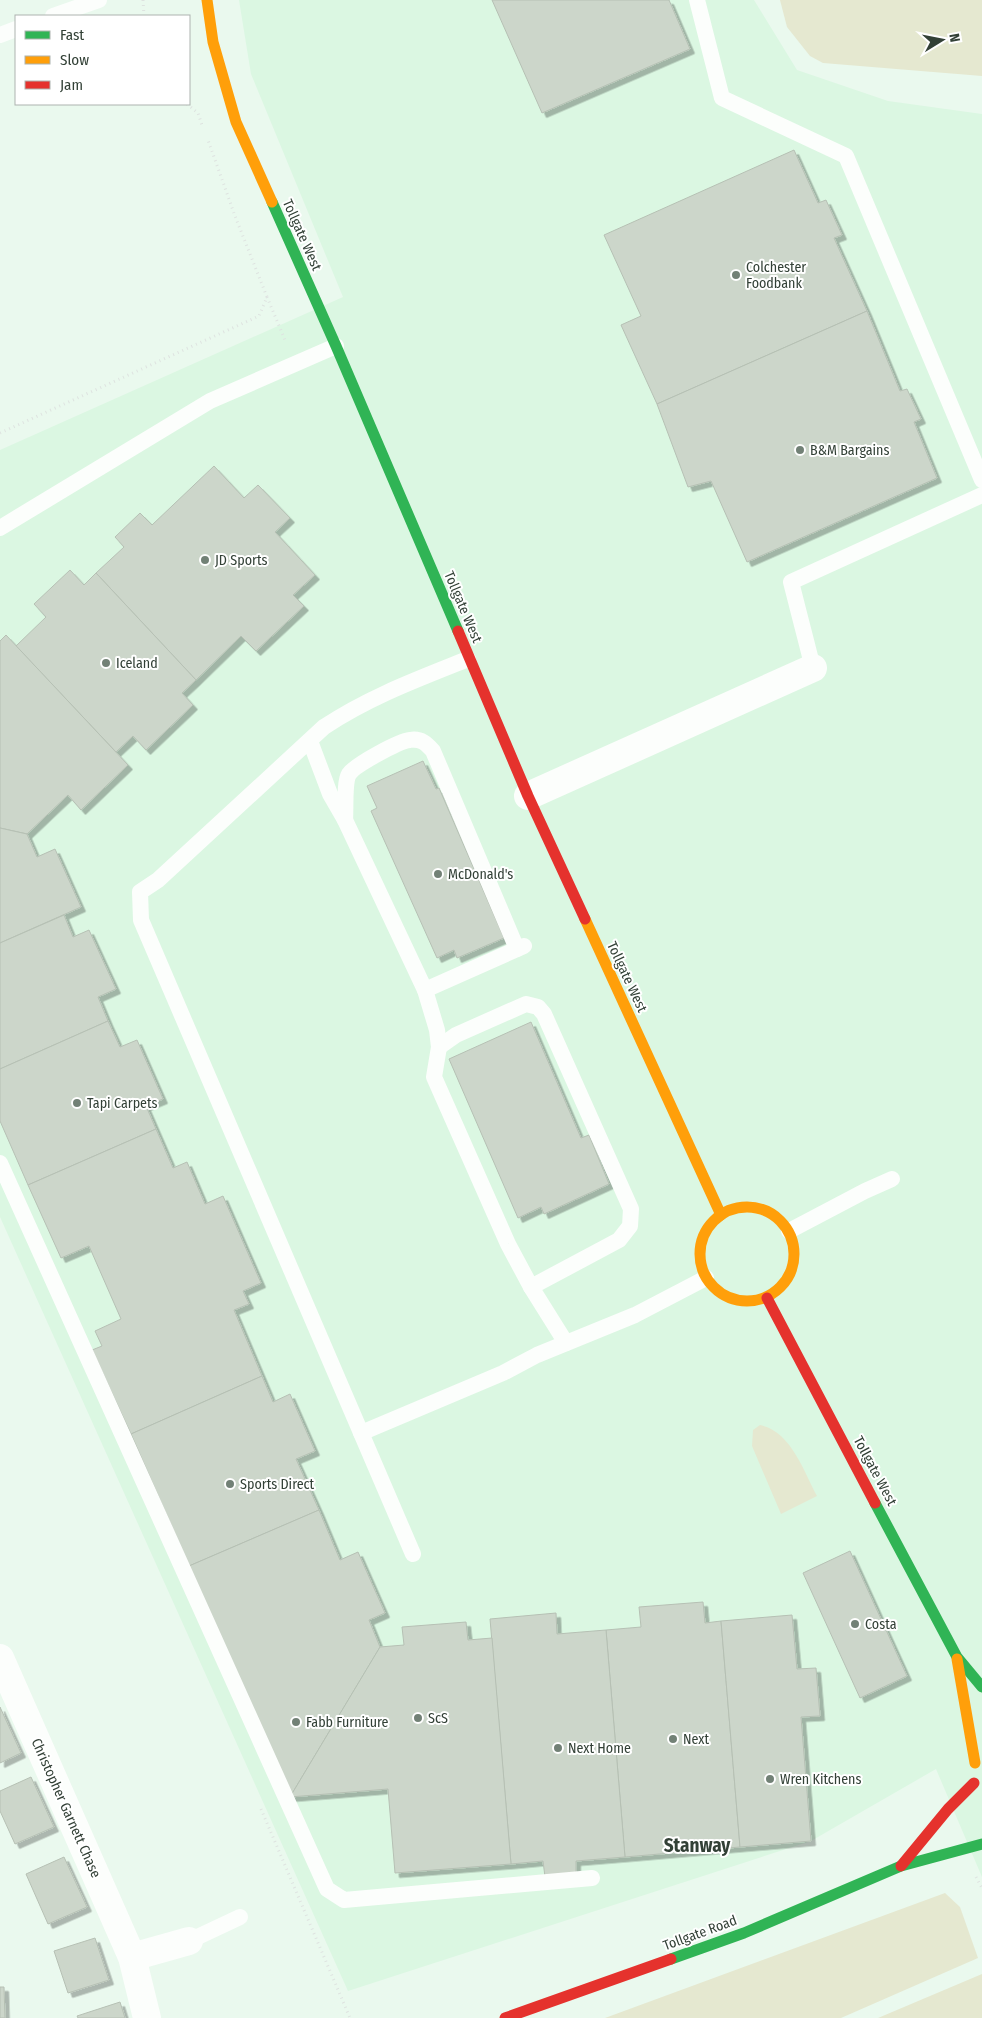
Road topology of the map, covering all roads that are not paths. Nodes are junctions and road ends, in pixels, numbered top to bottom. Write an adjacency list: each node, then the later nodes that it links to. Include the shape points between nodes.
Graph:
1 (99, 0): 4 (lane)
2 (207, 0): 7 (street, Tollgate West, via 213,42 236,122)
3 (697, 0): 8 (lane, via 722,98 846,156)
4 (56, 15)
5 (15, 29): 6 (lane)
6 (0, 35)
7 (336, 346): 10 (lane, via 210,400); 11 (street, Tollgate West)
8 (982, 480)
9 (982, 495): 12 (lane, via 791,582)
10 (0, 528)
11 (468, 659): 13 (lane, via 352,709 324,727); 14 (street, Tollgate West)
12 (813, 668): 14 (street)
13 (310, 741): 15 (lane, via 330,794); 26 (lane, via 158,880 140,892 141,920)
14 (528, 796): 20 (street, Tollgate West)
15 (345, 820): 16 (lane); 16 (lane, via 347,779 358,764 409,740 420,740 433,751 520,947)
16 (424, 990): 17 (lane)
17 (439, 1047): 23 (lane, via 434,1077 508,1244); 23 (lane, via 456,1035 526,1004 538,1007 544,1014 631,1209 630,1226 619,1240)
18 (0, 1163): 37 (lane, via 326,1889 344,1900)
19 (892, 1179): 21 (lane)
20 (721, 1215): 21 (street, via 735,1208 766,1210); 22 (street, via 708,1227 701,1243 700,1261)
21 (789, 1231): 24 (street, via 795,1250 792,1269 783,1286)
22 (706, 1278): 24 (street, via 717,1291 733,1300 750,1302); 25 (lane, via 635,1315)
23 (531, 1287): 25 (lane)
24 (767, 1298): 28 (street, Tollgate West)
25 (566, 1343): 26 (lane)
26 (361, 1433): 27 (lane)
27 (413, 1554)
28 (957, 1657): 30 (street, Tollgate West); 32 (street, Tollgate West)
29 (0, 1658): 40 (street, Christopher Garnett Chase)
30 (982, 1687)
31 (982, 1749): 32 (street)
32 (975, 1764): 33 (street)
33 (974, 1783): 34 (street); 36 (street, Tollgate Road)
34 (977, 1800)
35 (982, 1844): 36 (street, Tollgate Road)
36 (901, 1866): 42 (street, Tollgate Road, via 744,1933)
37 (592, 1878)
38 (240, 1917): 39 (lane)
39 (189, 1941): 40 (street)
40 (132, 1957): 41 (street, Christopher Garnett Chase)
41 (148, 2018)
42 (505, 2018)

